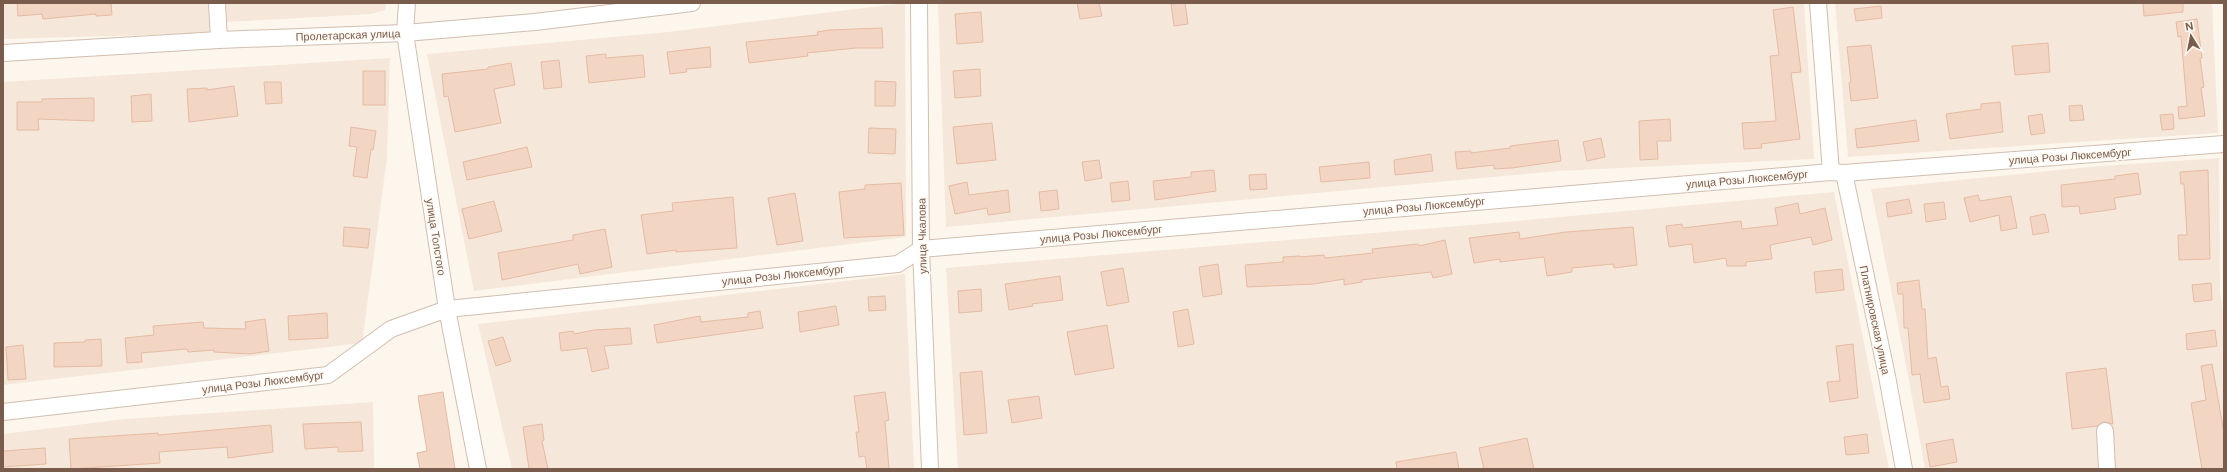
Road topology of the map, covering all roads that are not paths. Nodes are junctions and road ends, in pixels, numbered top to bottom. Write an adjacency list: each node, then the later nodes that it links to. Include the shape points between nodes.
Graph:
1 (217, 3): 7 (street)
2 (407, 3): 6 (street, улица Толстого)
3 (692, 3): 6 (street, Пролетарская улица, via 535,22)
4 (919, 3): 11 (street, улица Чкалова)
5 (1818, 3): 10 (street, Платнировская улица)
6 (406, 33): 7 (street, Пролетарская улица); 12 (street, улица Толстого)
7 (219, 40): 8 (street, Пролетарская улица)
8 (3, 53)
9 (2224, 144): 10 (street, улица Розы Люксембург)
10 (1837, 172): 11 (street, улица Розы Люксембург); 17 (street, Платнировская улица, via 1888,376)
11 (921, 249): 12 (street, улица Розы Люксембург, via 898,264); 16 (street, улица Чкалова)
12 (447, 309): 13 (street, улица Розы Люксембург, via 392,329 328,375); 15 (street, улица Толстого)
13 (3, 412)
14 (2104, 431): 18 (street)
15 (478, 469)
16 (930, 469)
17 (1904, 469)
18 (2108, 469)

